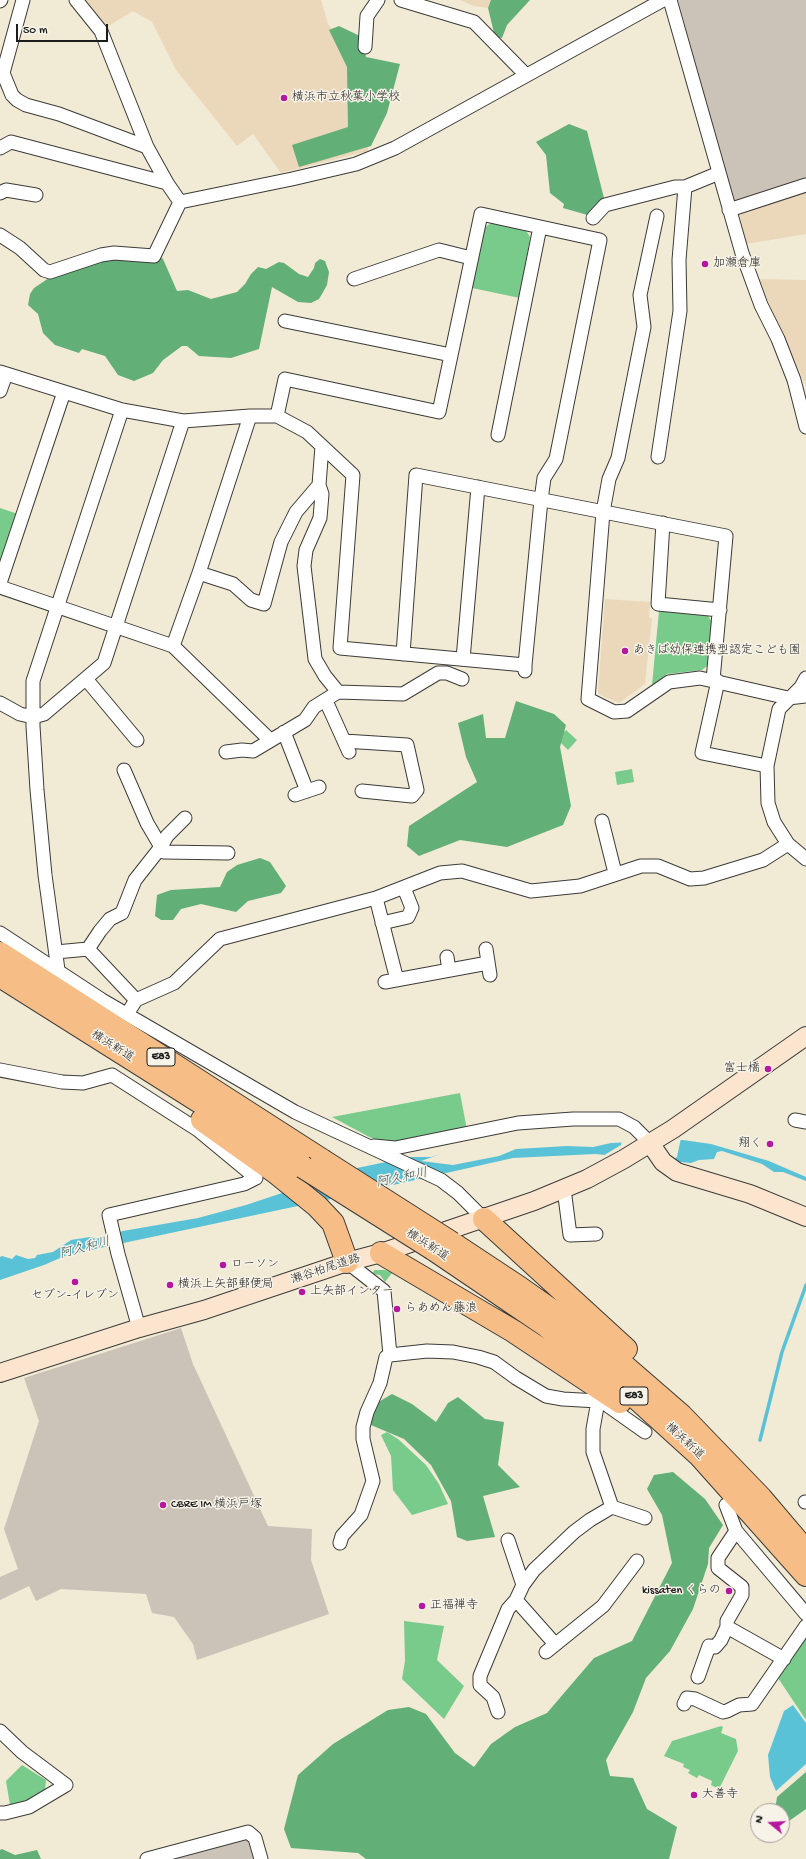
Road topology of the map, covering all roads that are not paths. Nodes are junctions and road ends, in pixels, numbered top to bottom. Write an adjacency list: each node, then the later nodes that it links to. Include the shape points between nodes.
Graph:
1 (23, 0): 8 (street)
2 (76, 0): 10 (street, via 101,31)
3 (378, 0): 7 (street, via 367,16)
4 (401, 0): 9 (street, via 474,22)
5 (663, 0): 9 (street)
6 (670, 0): 12 (street)
7 (366, 47)
8 (1, 73): 10 (street, via 17,100)
9 (526, 75): 18 (street, via 395,148 356,164)
10 (147, 147): 13 (street)
11 (0, 148): 13 (street, via 11,142)
12 (719, 173): 15 (street); 19 (street)
13 (167, 183): 18 (street)
14 (806, 185): 19 (street)
15 (685, 187): 21 (street, via 675,187 605,205); 38 (street, via 679,260 680,311)
16 (0, 193): 17 (street, via 6,190)
17 (36, 195)
18 (180, 202): 23 (street, via 154,256 114,253 50,272)
19 (729, 210): 35 (street, via 761,305 794,380)
20 (657, 216): 42 (street, via 640,295 644,327 618,458 609,479)
21 (594, 218)
22 (540, 227): 24 (street, via 481,214); 36 (street); 41 (street, via 600,240 556,459 544,478)
23 (0, 235)
24 (471, 258): 25 (street, via 439,250); 27 (street)
25 (354, 279)
26 (285, 322): 27 (street)
27 (451, 355): 33 (street, via 439,412 285,379)
28 (3, 373): 29 (street); 30 (street)
29 (0, 391)
30 (64, 392): 31 (street); 45 (street)
31 (122, 410): 34 (street); 47 (street)
32 (250, 416): 33 (street); 34 (street); 44 (street)
33 (277, 416): 37 (street, via 307,432)
34 (183, 421): 49 (street)
35 (806, 427)
36 (498, 435)
37 (322, 446): 39 (street); 51 (street, via 353,475 340,648)
38 (658, 457)
39 (319, 486): 44 (street, via 296,512 281,542 264,604 251,600 233,584); 57 (street, via 322,494 320,518 306,550 304,566 315,659)
40 (478, 487): 41 (street); 51 (street, via 416,475); 52 (street)
41 (541, 500): 42 (street); 52 (street, via 525,668)
42 (603, 512): 43 (street); 56 (street, via 588,699 614,712 627,711 668,682 700,678)
43 (663, 523): 48 (street, via 726,536); 48 (street, via 658,604)
44 (199, 573): 50 (street)
45 (0, 583)
46 (0, 587): 47 (street)
47 (57, 606): 49 (street); 62 (street, via 32,681)
48 (720, 610): 56 (street)
49 (116, 627): 50 (street); 54 (street, via 104,663)
50 (173, 646): 65 (street)
51 (403, 654): 52 (street)
52 (463, 659)
53 (806, 678): 59 (street, via 801,687)
54 (86, 679): 62 (street, via 44,714); 64 (street)
55 (462, 679): 57 (street, via 447,673 438,673 403,694)
56 (716, 681): 59 (street); 67 (street, via 702,753)
57 (338, 692): 60 (street)
58 (806, 696): 59 (street)
59 (788, 698): 67 (street, via 779,709 776,718)
60 (326, 701): 63 (street, via 314,707 305,720); 69 (street, via 346,746 407,745 417,790 412,796)
61 (0, 703): 62 (street, via 20,714)
62 (33, 717): 85 (street, via 42,852)
63 (284, 732): 65 (street); 70 (street)
64 (137, 740)
65 (270, 740): 66 (street, via 253,751)
66 (226, 752)
67 (766, 766): 73 (street, via 768,803 774,822)
68 (124, 770): 74 (street)
69 (370, 788)
70 (307, 791)
71 (185, 818): 74 (street)
72 (602, 821): 77 (street)
73 (788, 844): 76 (street); 77 (street, via 762,860 704,878 690,879 658,866 641,866)
74 (161, 846): 75 (street, via 164,852); 83 (street, via 135,880 122,913 110,919)
75 (228, 853)
76 (806, 858)
77 (614, 873): 78 (street, via 580,886 531,891 462,871 440,873)
78 (404, 888): 79 (street); 80 (street, via 412,908 408,917)
79 (376, 898): 80 (street); 88 (street, via 220,939 174,983)
80 (382, 923): 84 (street, via 391,981 448,964 489,969)
81 (0, 926): 82 (street, via 9,934)
82 (3, 942): 86 (street); 95 (highway, 横浜新道 / E83)
83 (88, 949): 85 (street); 88 (street)
84 (486, 950)
85 (56, 952): 86 (street)
86 (58, 970): 89 (street)
87 (0, 976): 90 (highway, 横浜新道 / E83)
88 (136, 1000): 89 (street)
89 (127, 1014): 94 (street, via 295,1112)
90 (93, 1035): 95 (highway, 横浜新道 / E83); 102 (highway, via 317,1206 333,1223)
91 (806, 1036): 93 (main road)
92 (0, 1070): 103 (street, via 62,1082 83,1083 112,1075 198,1130 256,1178 244,1184 109,1215)
93 (650, 1143): 94 (street, via 634,1127 619,1119 573,1119 518,1123 395,1148); 96 (main road, 瀬谷柏尾道路, via 588,1180); 97 (main road, via 663,1162 677,1172 750,1194)
94 (367, 1146): 98 (street, via 441,1180)
95 (312, 1163): 100 (highway, 横浜新道 / E83, bridge)
96 (564, 1189): 98 (main road, 瀬谷柏尾道路); 99 (street, via 570,1235)
97 (806, 1217)
98 (484, 1219): 101 (main road, 瀬谷柏尾道路); 107 (highway, via 657,1378)
99 (596, 1234)
100 (443, 1246): 107 (highway, 横浜新道 / E83, via 520,1288 598,1343); 109 (highway, 横浜新道 / E83, via 634,1396)
101 (381, 1253): 102 (main road, 瀬谷柏尾道路); 109 (highway, via 513,1331)
102 (347, 1262): 103 (main road, 瀬谷柏尾道路, via 204,1310); 104 (street, via 384,1290)
103 (140, 1328): 105 (main road, 瀬谷柏尾道路)
104 (390, 1355): 106 (street, via 427,1351 453,1352 478,1357 494,1362 546,1396); 115 (street, via 386,1357 380,1383 363,1427 363,1439 373,1481 361,1515 342,1536)
105 (0, 1372)
106 (598, 1401): 108 (street, via 611,1407); 111 (street, via 593,1430 593,1452)
107 (681, 1415): 116 (highway, 横浜新道 / E83, via 761,1498)
108 (645, 1432)
109 (699, 1455): 118 (highway, 横浜新道 / E83)
110 (726, 1505): 113 (street)
111 (612, 1507): 112 (street); 119 (street, via 574,1532 534,1570)
112 (645, 1518)
113 (736, 1531): 121 (street); 123 (street, via 718,1558 718,1568 742,1587 742,1595 727,1621)
114 (508, 1540): 119 (street)
115 (340, 1543)
116 (806, 1551)
117 (638, 1561): 120 (street, via 602,1606 550,1648)
118 (806, 1575)
119 (523, 1585): 120 (street)
120 (516, 1600): 127 (street, via 508,1609 480,1676 480,1685 493,1697)
121 (806, 1614)
122 (806, 1626): 124 (street)
123 (727, 1627): 124 (street); 125 (street, via 715,1647 709,1646)
124 (784, 1659): 126 (street, via 752,1704 739,1705 723,1712 696,1699 687,1698)
125 (698, 1677)
126 (684, 1704)
127 (498, 1712)
128 (0, 1731): 129 (street, via 22,1752 66,1785 29,1807 6,1813)
129 (0, 1812)
130 (147, 1859): 131 (street, via 248,1832 255,1838)
131 (261, 1859)

